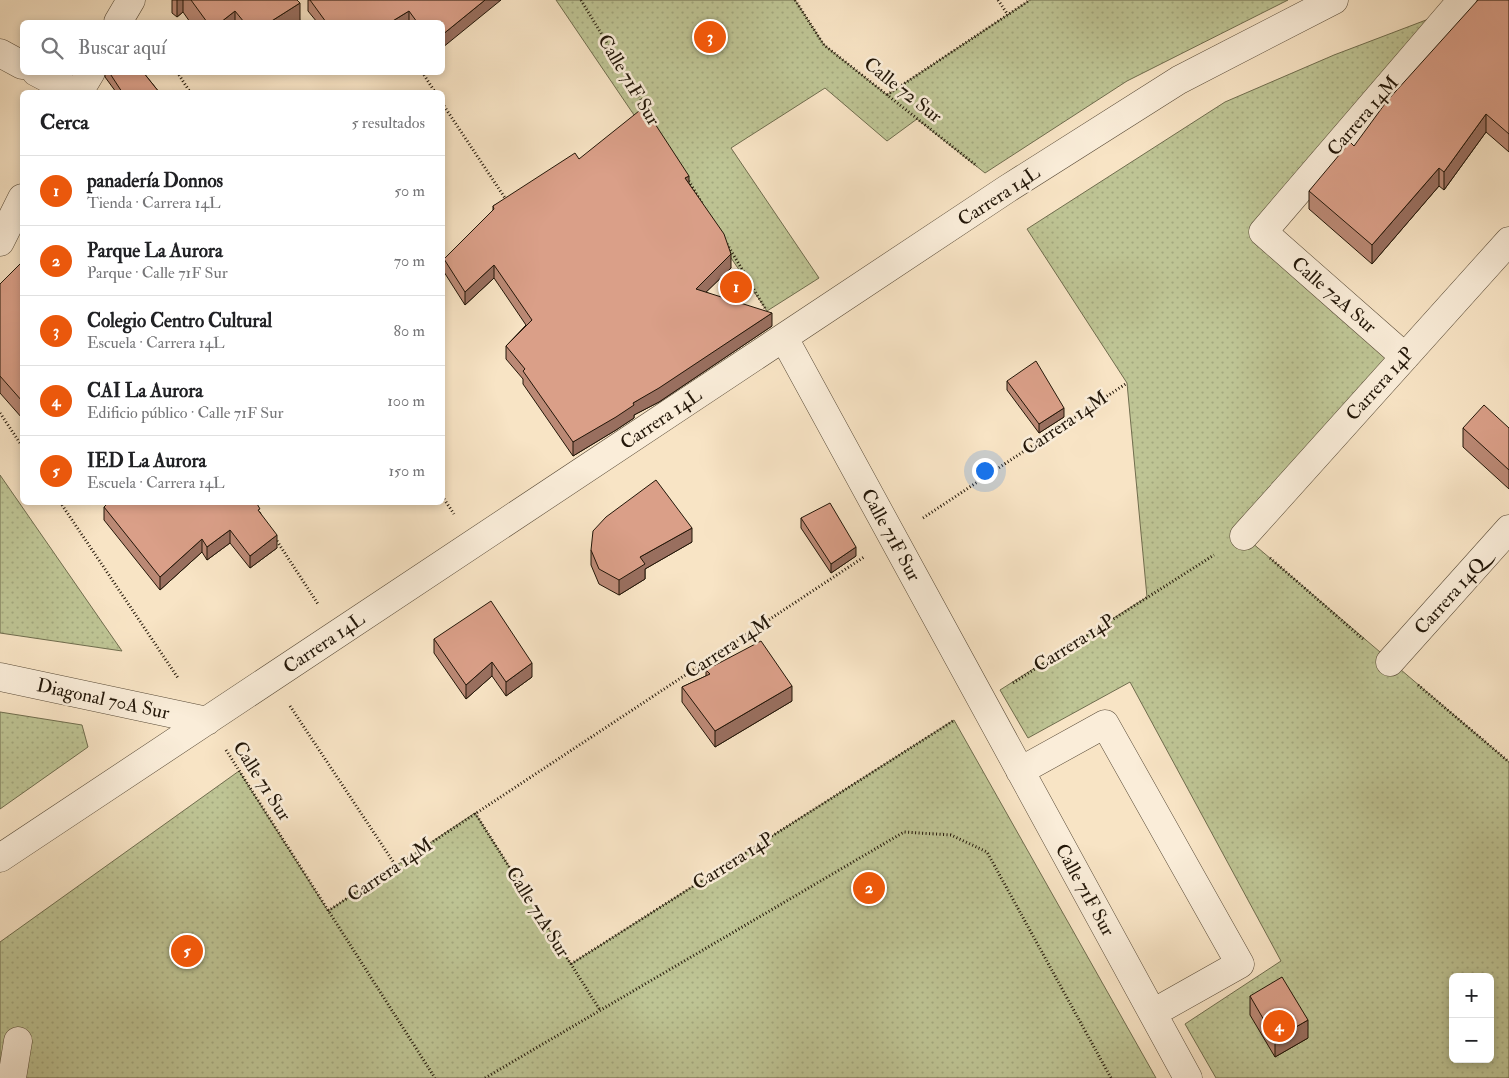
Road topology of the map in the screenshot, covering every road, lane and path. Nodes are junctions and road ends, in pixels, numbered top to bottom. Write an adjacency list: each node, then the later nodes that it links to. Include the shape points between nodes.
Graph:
1 (130, 0): 9 (street)
2 (581, 0): 22 (path, Calle 71F Sur)
3 (794, 0): 20 (path, Calle 72 Sur, via 824,45)
4 (998, 0): 8 (path)
5 (1030, 0): 8 (path)
6 (1334, 0): 24 (street, Carrera 14L, via 1180,80)
7 (1462, 0): 28 (street, Carrera 14M)
8 (1008, 15): 20 (path)
9 (119, 20)
10 (0, 53): 11 (street)
11 (20, 64)
12 (42, 75): 16 (street)
13 (88, 75): 17 (street)
14 (179, 75): 18 (path)
15 (424, 75): 19 (path)
16 (70, 90)
17 (81, 90)
18 (189, 90)
19 (435, 90)
20 (887, 95): 24 (path, Calle 72 Sur)
21 (445, 108): 26 (path)
22 (656, 126)
23 (686, 176): 27 (path)
24 (1007, 190): 32 (street, Carrera 14L)
25 (20, 202): 30 (street)
26 (508, 202)
27 (707, 210)
28 (1263, 232): 33 (street, Calle 72A Sur)
29 (722, 235): 32 (path)
30 (0, 241)
31 (1509, 241): 33 (street, Carrera 14P)
32 (784, 338): 41 (street, Calle 71F Sur); 42 (street, Carrera 14L)
33 (1405, 357): 40 (street, Carrera 14P)
34 (1127, 382): 41 (path, Carrera 14M)
35 (0, 413): 36 (path)
36 (20, 443)
37 (62, 505): 47 (path, Calle 71 Sur)
38 (1509, 529): 43 (street, Carrera 14Q)
39 (273, 535): 42 (path)
40 (1244, 536): 46 (path, Carrera 14P)
41 (893, 538): 46 (street, Calle 71F Sur); 49 (path, Carrera 14M)
42 (338, 634): 45 (street, Carrera 14L)
43 (1390, 662)
44 (0, 677): 47 (street, Diagonal 70A Sur)
45 (271, 678): 47 (street, Carrera 14L); 51 (path)
46 (983, 702): 48 (street, Calle 71F Sur); 53 (path, Carrera 14P)
47 (206, 721): 50 (street, Carrera 14L); 52 (path, Calle 71 Sur)
48 (1020, 771): 55 (street, Calle 71F Sur); 55 (street, via 1105,724 1240,964)
49 (475, 813): 51 (path, Carrera 14M); 53 (path, Calle 71A Sur)
50 (0, 858)
51 (396, 866): 52 (path, Carrera 14M)
52 (328, 911): 58 (path, Calle 71 Sur)
53 (571, 964): 54 (path, Calle 71A Sur)
54 (600, 1010): 59 (path); 60 (path, via 904,832 951,835 987,852)
55 (1153, 1013): 61 (street, Calle 71F Sur)
56 (18, 1041): 57 (street)
57 (12, 1078)
58 (435, 1078)
59 (485, 1078)
60 (1111, 1078)
61 (1188, 1078)

